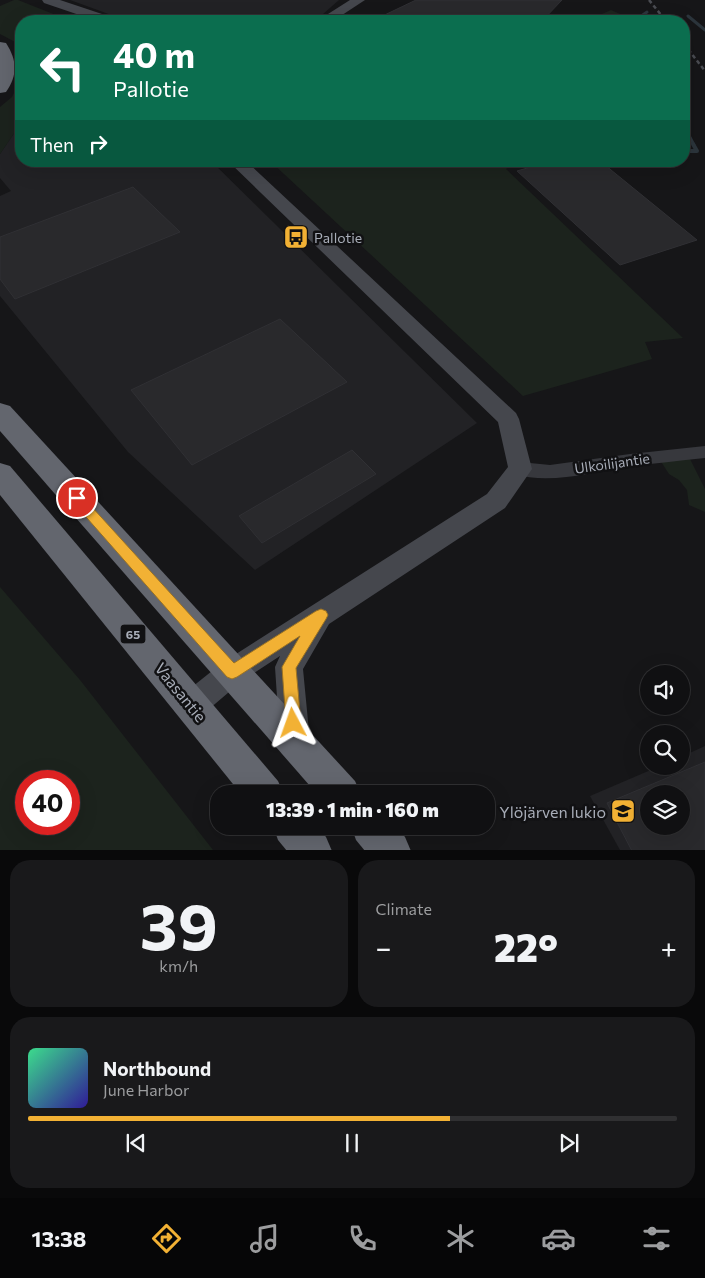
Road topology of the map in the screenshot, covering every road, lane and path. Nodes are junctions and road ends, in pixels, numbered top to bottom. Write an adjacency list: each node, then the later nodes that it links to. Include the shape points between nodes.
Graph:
1 (48, 0): 3 (street)
2 (359, 0): 4 (street)
3 (92, 15)
4 (334, 15)
5 (0, 47): 6 (highway, via 7,71)
6 (0, 88)
7 (242, 167): 10 (street, via 508,419)
8 (0, 413): 13 (highway)
9 (705, 452): 10 (street, Ulkoilijantie, via 550,472)
10 (520, 469): 12 (street, via 496,501)
11 (0, 474): 14 (highway, Vaasantie / 65)
12 (321, 615): 13 (street); 15 (street, via 289,667)
13 (232, 672): 14 (street); 15 (highway)
14 (192, 705): 16 (highway, Vaasantie / 65)
15 (294, 742): 17 (highway)
16 (258, 785)
17 (334, 785)
18 (300, 835): 20 (highway)
19 (378, 835): 21 (highway)
20 (312, 850)
21 (391, 850)

